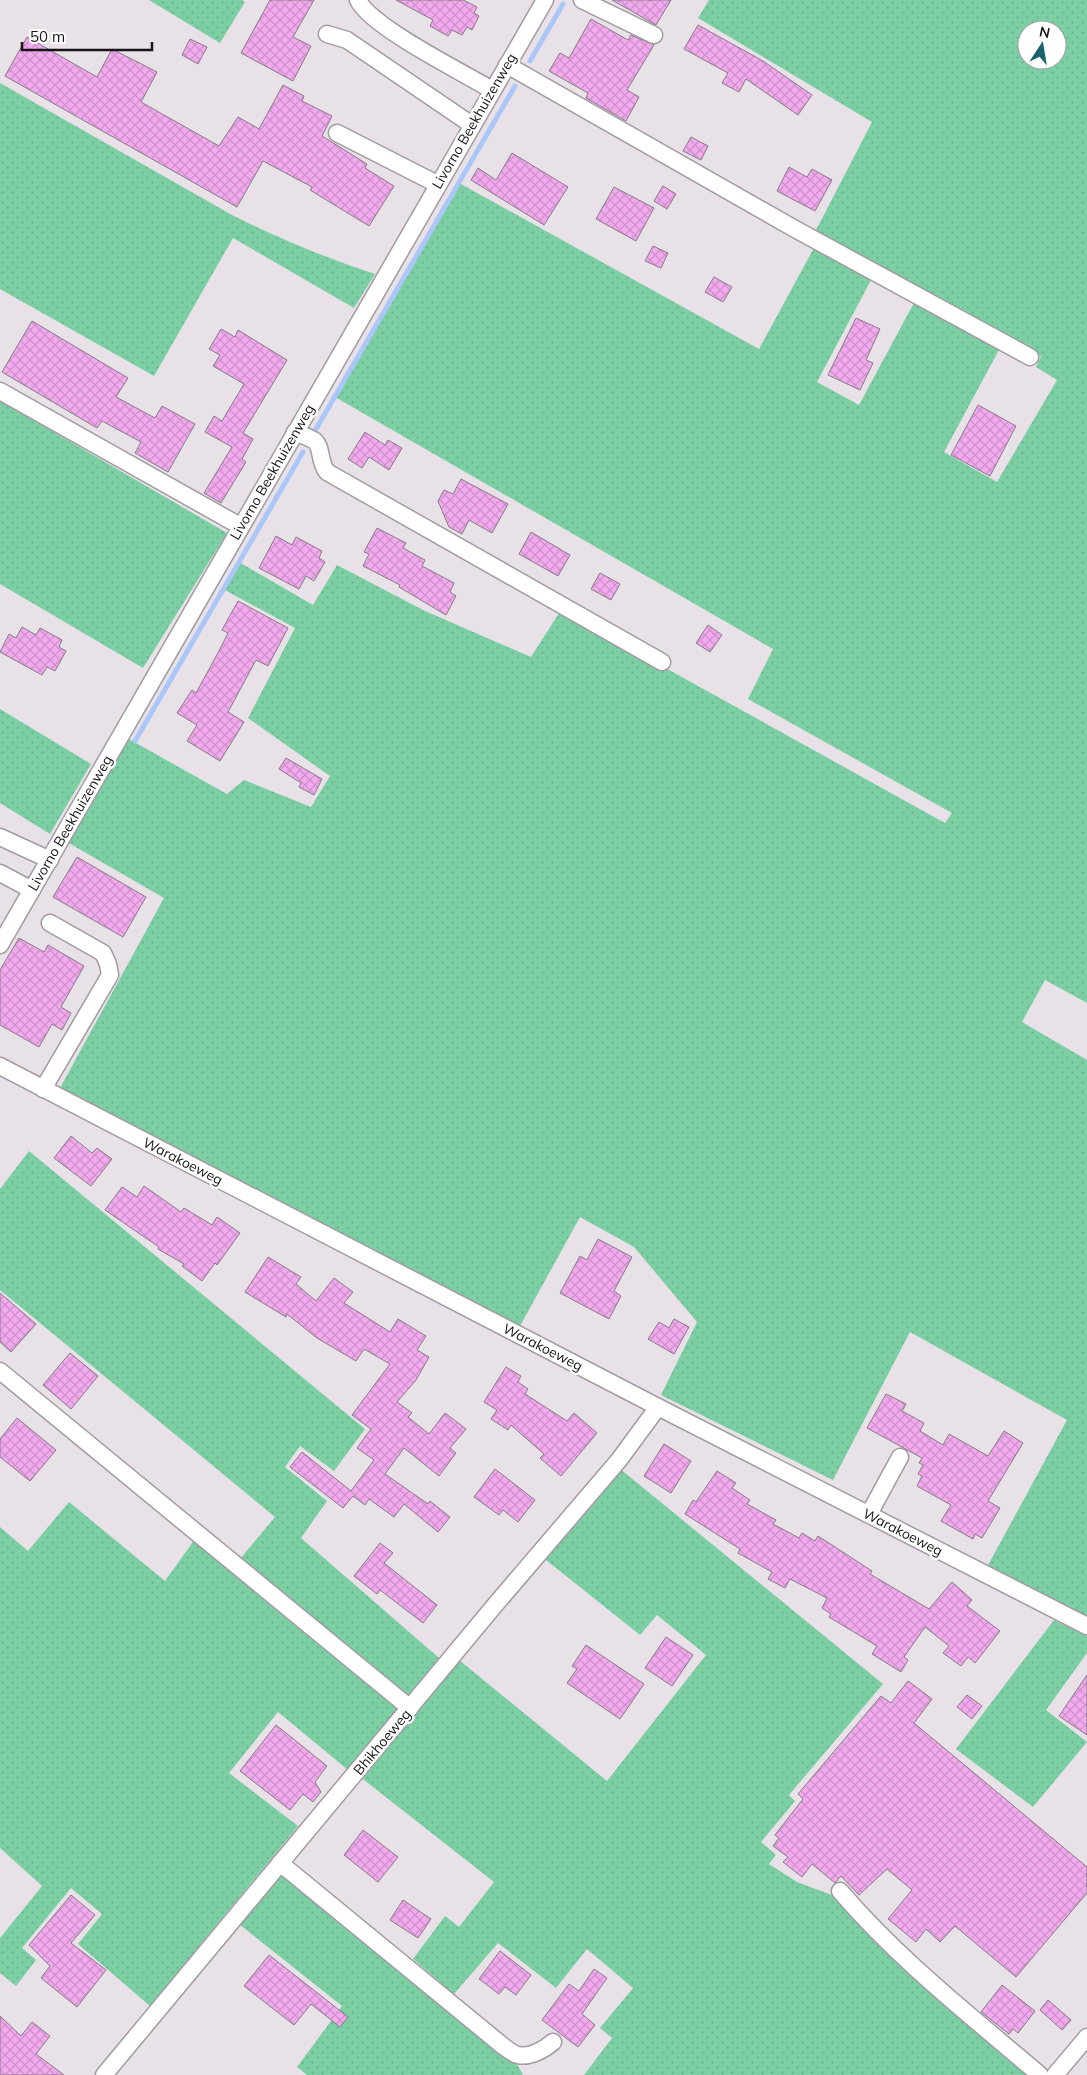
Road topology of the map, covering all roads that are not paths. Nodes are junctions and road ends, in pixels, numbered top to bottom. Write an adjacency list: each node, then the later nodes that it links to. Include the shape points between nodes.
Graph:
1 (358, 0): 7 (street, via 379,24)
2 (545, 0): 6 (street, Livorno Beekhuizenweg)
3 (582, 0): 5 (street)
4 (327, 34): 8 (street, via 346,40)
5 (654, 35)
6 (507, 65): 7 (street, Livorno Beekhuizenweg); 11 (street, via 795,229)
7 (492, 90): 8 (street, Livorno Beekhuizenweg)
8 (472, 125): 10 (street, Livorno Beekhuizenweg)
9 (337, 133): 10 (street)
10 (437, 184): 13 (street, Livorno Beekhuizenweg)
11 (1030, 356)
12 (0, 391): 14 (street)
13 (295, 432): 14 (street, Livorno Beekhuizenweg); 15 (street, via 315,442 320,464 327,472)
14 (240, 526): 17 (street, Livorno Beekhuizenweg)
15 (662, 662)
16 (0, 837): 17 (street)
17 (50, 860): 19 (street, Livorno Beekhuizenweg)
18 (0, 873): 19 (street)
19 (32, 890): 21 (street, Livorno Beekhuizenweg)
20 (50, 924): 23 (street, via 103,952 110,975)
21 (0, 945)
22 (0, 1066): 23 (street, Warakoeweg)
23 (43, 1089): 25 (street, Warakoeweg)
24 (0, 1371): 29 (street)
25 (658, 1407): 27 (street, Warakoeweg); 29 (street, Bhikhoeweg, via 619,1460)
26 (900, 1457): 27 (street)
27 (869, 1514): 28 (street, Warakoeweg)
28 (1087, 1626)
29 (410, 1708): 30 (street, Bhikhoeweg)
30 (280, 1864): 33 (street, via 503,2046 518,2055 531,2054); 34 (street, Bhikhoeweg)
31 (840, 1892): 35 (street, via 923,1974)
32 (1087, 2037): 36 (street)
33 (553, 2042)
34 (104, 2075)
35 (1040, 2075)
36 (1055, 2075)

